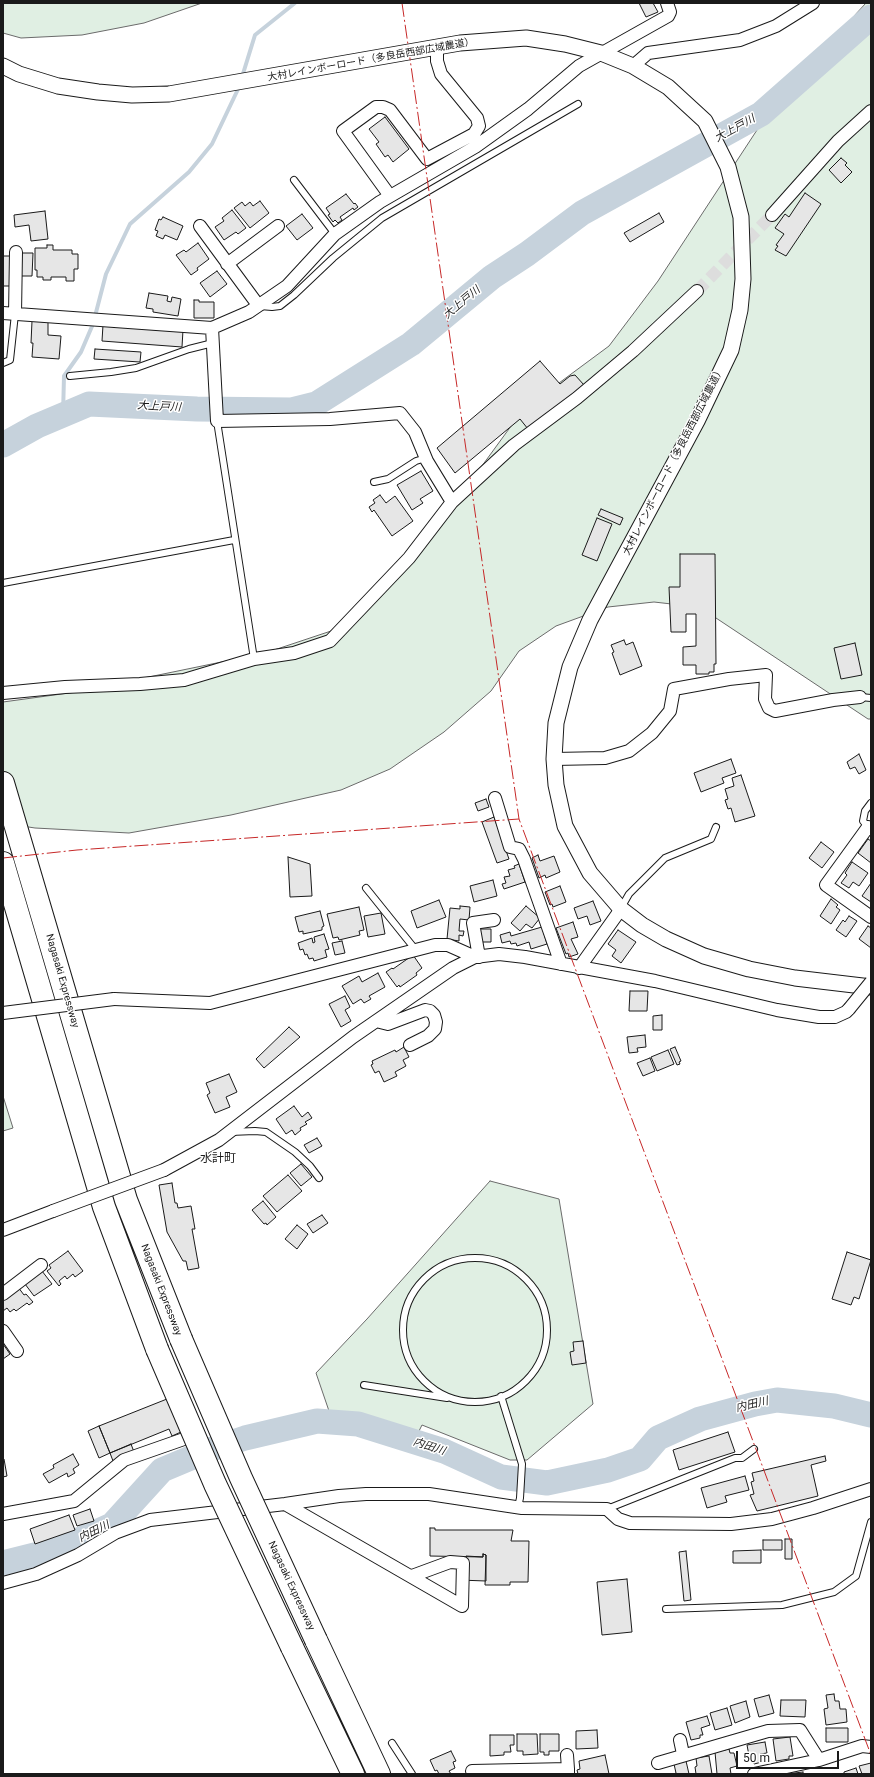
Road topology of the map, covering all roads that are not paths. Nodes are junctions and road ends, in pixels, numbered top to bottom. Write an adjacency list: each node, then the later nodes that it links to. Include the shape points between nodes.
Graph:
1 (667, 3): 4 (street, via 670,12 668,16)
2 (813, 3): 6 (street, via 776,26 740,40 648,53)
3 (437, 47): 4 (street, 大村レインボーロード（多良岳西部広域農道）, via 460,42 526,38); 5 (street, 大村レインボーロード（多良岳西部広域農道）, via 169,94 132,95 58,86 19,74); 10 (street, via 441,74 477,118 479,126 474,134 427,159 390,110 383,107 376,107 343,130)
4 (601, 53): 6 (street, 大村レインボーロード（多良岳西部広域農道）); 10 (street, via 579,66 528,109 475,147)
5 (3, 66)
6 (633, 66): 33 (street, 大村レインボーロード（多良岳西部広域農道）, via 668,87 705,121 728,167 741,217 743,279 740,310 731,350 697,421 578,647 570,667 556,723)
7 (578, 104): 18 (lane, via 382,218 280,306)
8 (871, 111): 11 (street, via 838,141)
9 (294, 180): 14 (lane)
10 (390, 196): 14 (street)
11 (772, 215)
12 (200, 226): 16 (street)
13 (278, 226): 16 (street)
14 (335, 234): 18 (street, via 287,286)
15 (16, 252): 19 (street)
16 (227, 264): 18 (street)
17 (697, 291): 27 (street, via 633,351 577,398 514,445)
18 (258, 305): 20 (street, via 249,312)
19 (9, 314): 20 (street); 22 (lane, via 10,360)
20 (212, 328): 21 (street)
21 (213, 343): 23 (lane, via 136,368); 24 (street)
22 (3, 363)
23 (70, 376)
24 (217, 421): 25 (street, via 330,419 400,413 415,432); 28 (lane)
25 (426, 458): 26 (lane, via 416,461 388,478); 27 (street)
26 (374, 482)
27 (452, 502): 30 (street, via 409,558 330,641 294,653)
28 (234, 540): 29 (lane); 30 (lane)
29 (3, 583)
30 (254, 659): 31 (street, via 184,680)
31 (3, 693)
32 (866, 698): 33 (street, via 833,700 776,711 769,708 765,699 766,675 674,689 670,711 652,734 629,751 604,758)
33 (554, 759): 41 (street, 大村レインボーロード（多良岳西部広域農道）, via 556,785 566,826 590,873)
34 (3, 783): 84 (highway, Nagasaki Expressway, bridge, via 126,1200 181,1339 241,1478)
35 (495, 798): 46 (street, via 510,847 519,849 524,859)
36 (871, 804): 38 (lane, via 865,811 863,821)
37 (716, 827): 41 (lane, via 711,839 665,858 629,894)
38 (870, 828): 42 (street, via 826,885)
39 (3, 863): 83 (highway, bridge, via 104,1207 157,1349 215,1484)
40 (366, 888): 44 (lane)
41 (621, 909): 47 (street); 49 (street, 大村レインボーロード（多良岳西部広域農道）, via 666,939 704,956 749,969 796,978)
42 (871, 917)
43 (494, 920): 45 (street, via 473,923)
44 (415, 949): 45 (street, via 448,945); 50 (street, bridge, via 210,1003 114,999)
45 (477, 957): 46 (street, via 499,954); 51 (street, via 453,968)
46 (561, 964): 47 (street)
47 (580, 968): 48 (street, bridge, via 655,981 777,1010 835,1017 846,1012)
48 (871, 982)
49 (871, 987)
50 (3, 1013)
51 (376, 1021): 52 (street, via 388,1024 425,1010 430,1011 436,1022 435,1029 428,1036); 53 (street)
52 (410, 1044)
53 (229, 1132): 54 (lane, via 266,1132 295,1152); 55 (street, bridge, via 164,1170)
54 (319, 1178)
55 (4, 1228)
56 (41, 1266): 57 (street)
57 (3, 1294)
58 (3, 1331): 59 (street)
59 (18, 1351)
60 (364, 1385): 62 (lane)
61 (501, 1396): 62 (lane, via 479,1403 465,1404); 62 (lane, via 524,1387 531,1377 548,1337 548,1324 532,1282 526,1275 483,1255 470,1256 427,1272 419,1281 401,1321 401,1333 417,1376 427,1386); 66 (lane, via 522,1464)
62 (455, 1399)
63 (184, 1439): 69 (street, via 124,1460 74,1501)
64 (754, 1449): 68 (lane, via 742,1458 728,1461)
65 (871, 1489): 68 (street, via 772,1519 731,1524 630,1523 618,1519)
66 (519, 1502): 67 (street, via 429,1494 374,1494 338,1496); 68 (street)
67 (285, 1504): 71 (street); 72 (street, via 150,1520 115,1533 78,1555 36,1574)
68 (607, 1509)
69 (3, 1514)
70 (871, 1522): 73 (lane, via 856,1576 834,1592 782,1605)
71 (412, 1576): 71 (street, via 437,1591 462,1606 463,1563 450,1562)
72 (3, 1583)
73 (666, 1609)
74 (680, 1740): 77 (street)
75 (392, 1743): 85 (lane)
76 (871, 1747): 79 (street, via 862,1746)
77 (683, 1754): 79 (street, via 768,1731 800,1730); 80 (street)
78 (567, 1755): 82 (street)
79 (819, 1760): 86 (street)
80 (658, 1763)
81 (472, 1771): 82 (street)
82 (568, 1771)
83 (353, 1774)
84 (379, 1774)
85 (412, 1774)
86 (754, 1774)

